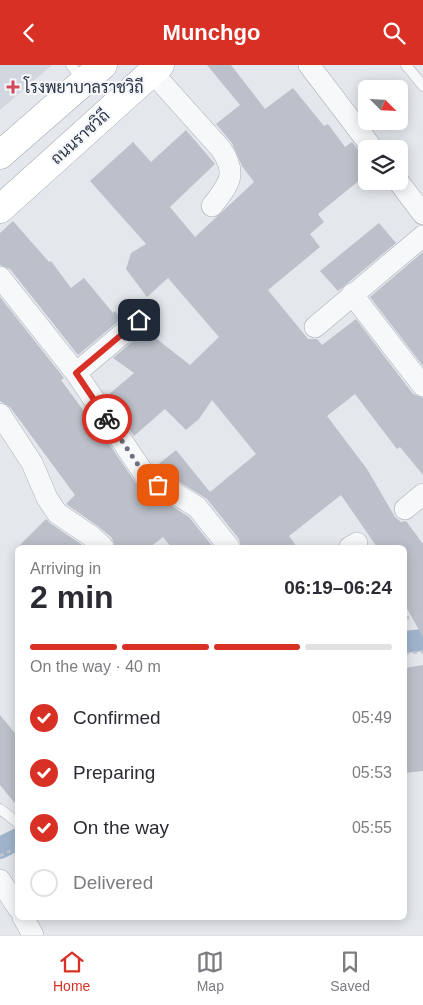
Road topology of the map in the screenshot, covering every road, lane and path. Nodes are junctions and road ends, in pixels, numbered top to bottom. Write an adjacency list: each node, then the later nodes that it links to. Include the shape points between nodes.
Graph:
1 (309, 65): 6 (street)
2 (406, 65): 5 (lane)
3 (156, 69): 9 (street, via 230,163 230,177 225,190); 10 (main road, ถนนราชวิถี)
4 (86, 71): 7 (main road)
5 (423, 86)
6 (366, 140)
7 (0, 155)
8 (405, 190): 11 (street)
9 (212, 206)
10 (0, 209)
11 (423, 214)
12 (423, 236): 14 (street)
13 (0, 277): 17 (street)
14 (352, 294): 16 (street); 18 (street)
15 (139, 320): 17 (street)
16 (314, 327)
17 (76, 373): 23 (street, via 145,475 197,507)
18 (423, 386)
19 (0, 414): 22 (street, via 32,463 57,513)
20 (423, 494): 21 (street)
21 (405, 509)
22 (101, 545)
23 (227, 545)
24 (423, 617): 25 (path)
25 (407, 619)
26 (423, 652): 27 (path)
27 (407, 653)
28 (0, 809): 29 (lane)
29 (15, 821)
30 (15, 848): 31 (path)
31 (0, 856)
32 (0, 880): 33 (street)
33 (15, 903)
34 (25, 920): 35 (street)
35 (33, 935)

